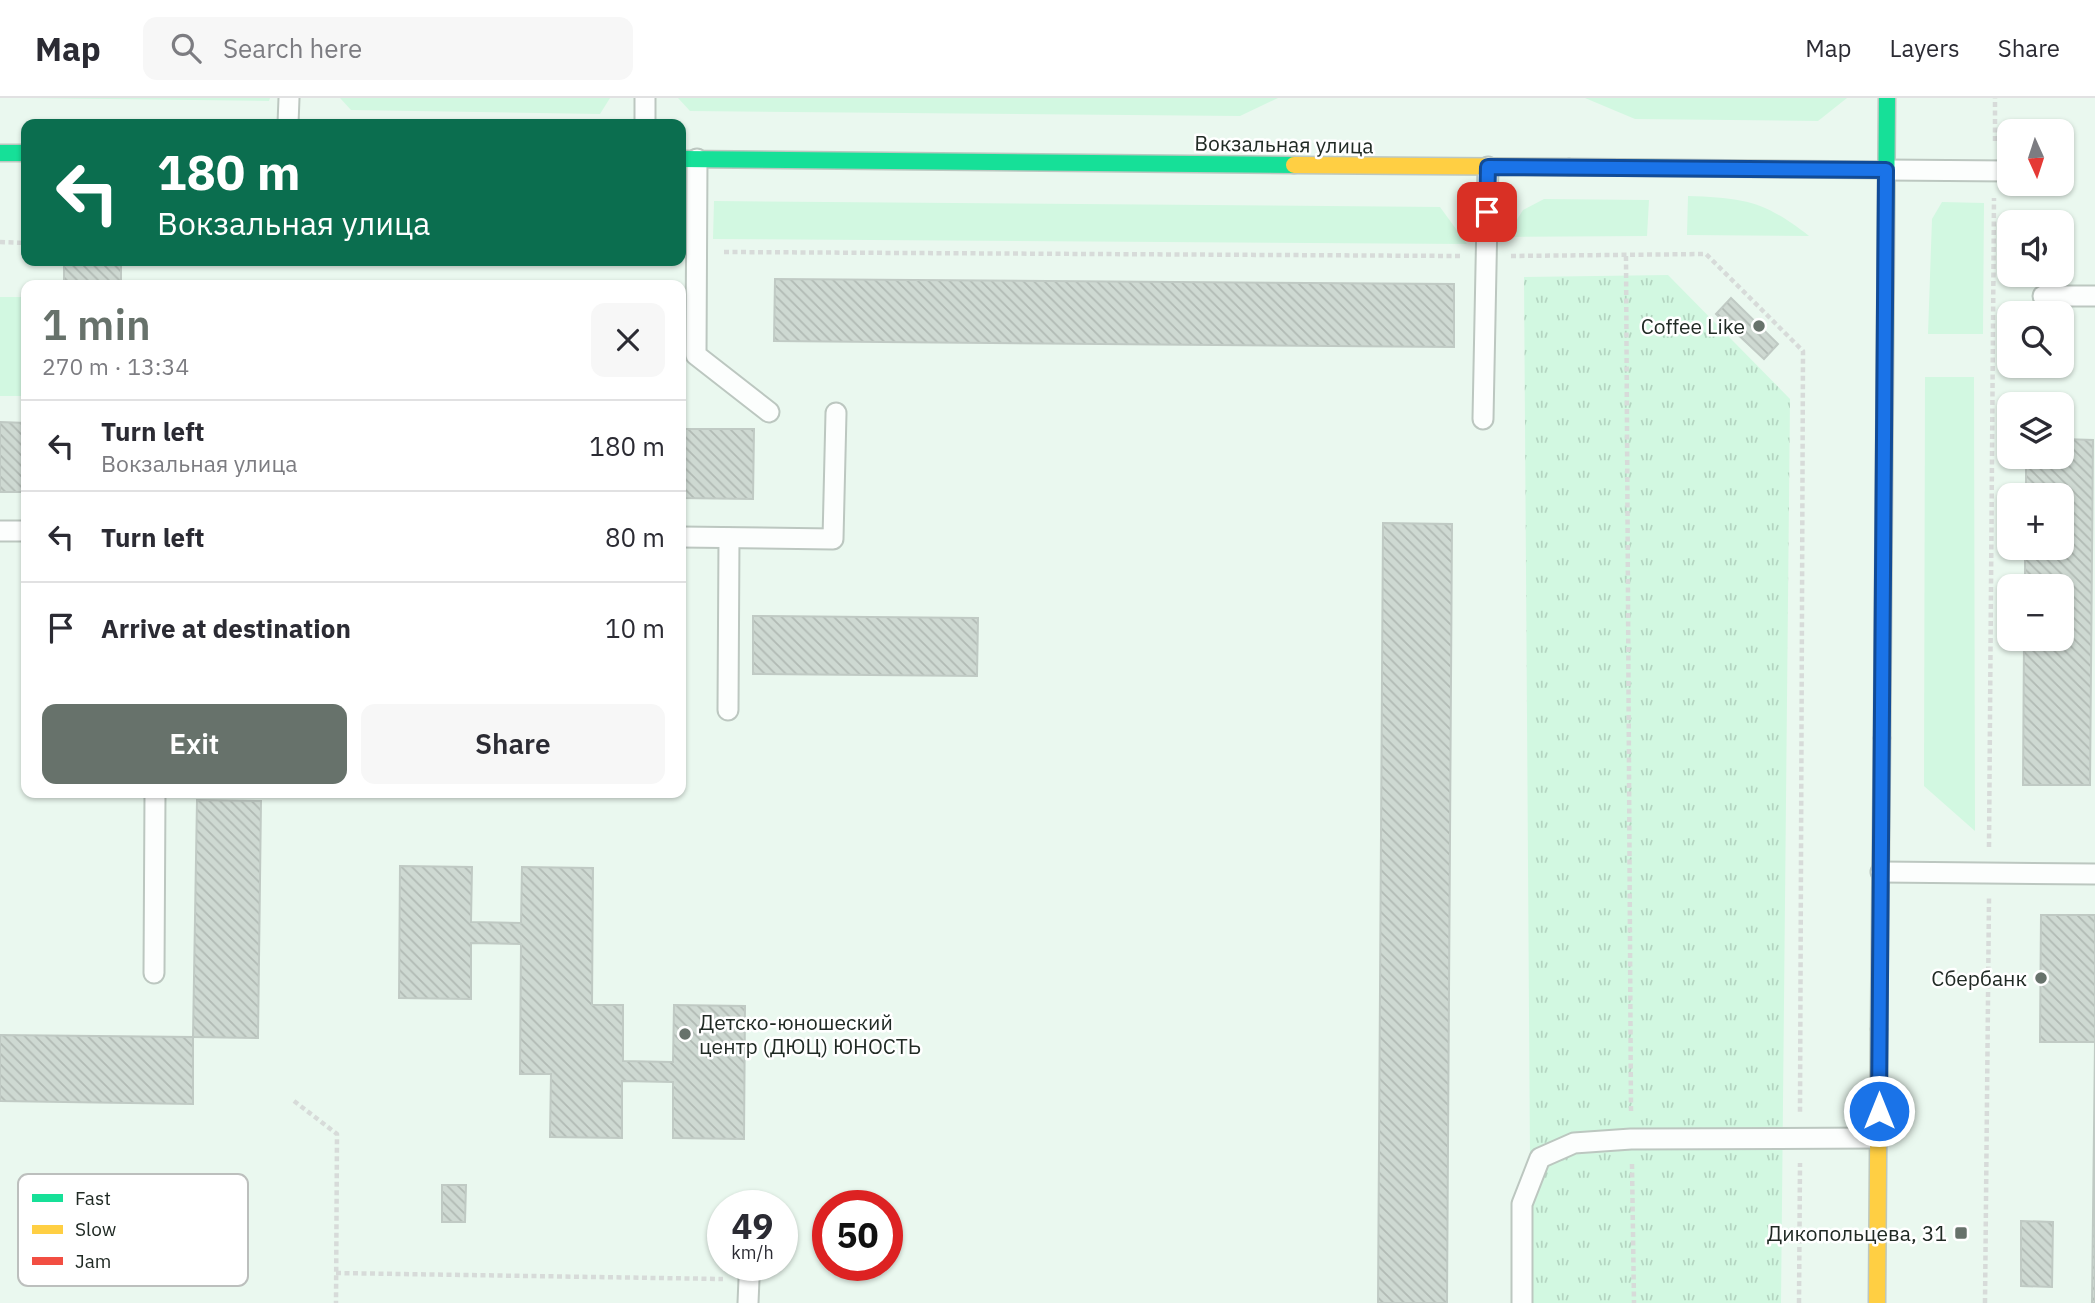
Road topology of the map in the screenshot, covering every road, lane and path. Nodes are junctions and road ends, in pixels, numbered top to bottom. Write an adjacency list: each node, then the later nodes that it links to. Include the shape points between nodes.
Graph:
1 (289, 98): 5 (lane)
2 (645, 98): 6 (lane)
3 (1887, 98): 12 (main road)
4 (1995, 98): 7 (path)
5 (288, 119)
6 (645, 119)
7 (1995, 141)
8 (0, 153): 9 (main road)
9 (21, 153)
10 (689, 159): 11 (main road, Вокзальная улица); 17 (lane)
11 (1488, 167): 12 (main road, Вокзальная улица); 18 (lane)
12 (1886, 170): 13 (lane); 31 (main road)
13 (1997, 171)
14 (1994, 196): 32 (path)
15 (0, 243): 16 (path)
16 (21, 243)
17 (697, 252): 18 (path); 22 (lane, via 696,355)
18 (1486, 256): 19 (path); 24 (lane)
19 (1626, 256): 36 (path, via 1706,254 1803,351); 38 (path)
20 (2043, 296): 21 (lane)
21 (2095, 296)
22 (769, 412)
23 (836, 412): 28 (lane, via 833,539)
24 (1483, 419)
25 (0, 531): 26 (lane)
26 (21, 531)
27 (686, 537): 28 (lane)
28 (729, 538): 29 (lane)
29 (728, 710)
30 (155, 798): 34 (lane)
31 (1881, 872): 32 (lane); 37 (main road)
32 (1989, 873): 33 (lane); 48 (path)
33 (2095, 874)
34 (154, 973)
35 (294, 1101): 39 (path, via 337,1134)
36 (1800, 1138): 37 (lane); 38 (lane); 46 (path)
37 (1879, 1138): 47 (main road)
38 (1631, 1139): 44 (lane, via 1574,1143 1540,1158 1522,1205); 45 (path)
39 (336, 1273): 40 (path); 42 (path)
40 (707, 1278)
41 (748, 1281): 43 (lane)
42 (337, 1303)
43 (748, 1303)
44 (1522, 1303)
45 (1634, 1303)
46 (1799, 1303)
47 (1877, 1303)
48 (1985, 1303)

